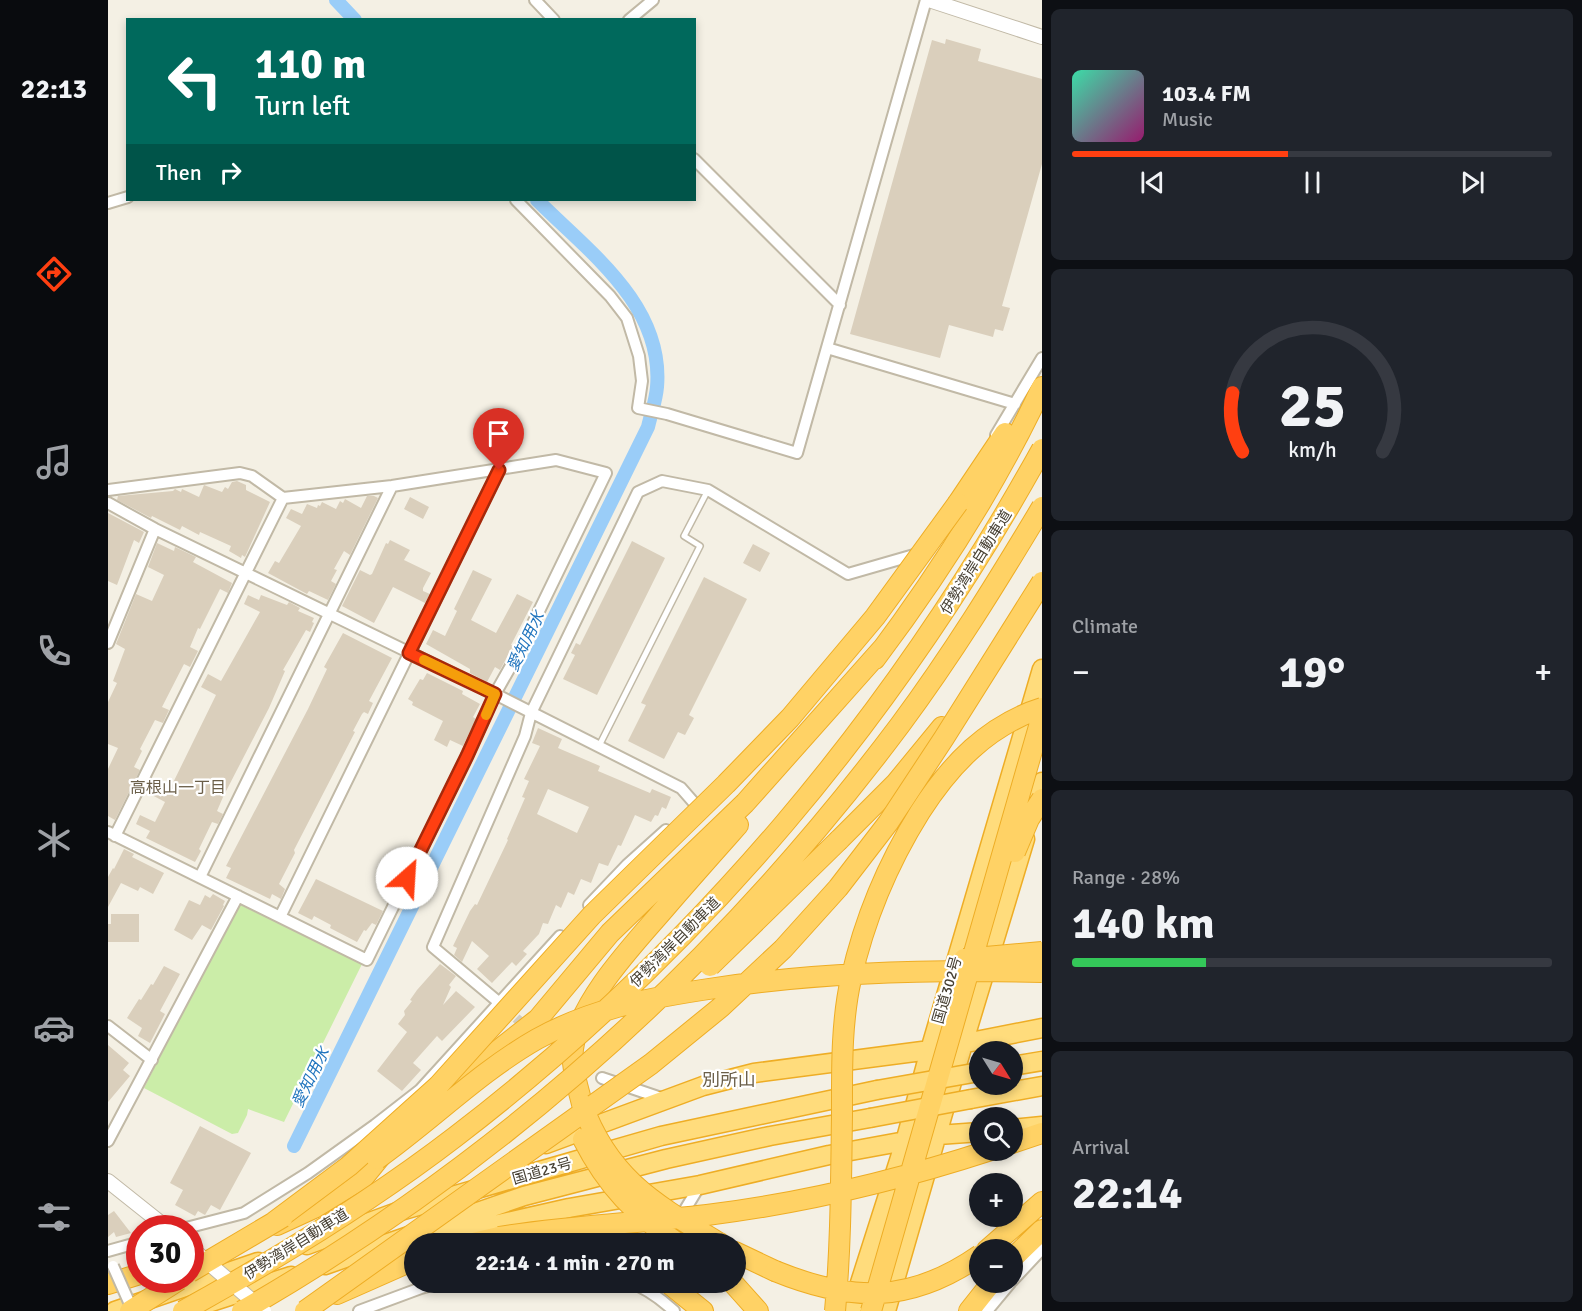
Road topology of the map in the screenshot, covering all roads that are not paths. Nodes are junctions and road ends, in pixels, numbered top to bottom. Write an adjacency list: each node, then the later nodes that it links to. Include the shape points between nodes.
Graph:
1 (535, 0): 4 (street)
2 (653, 0): 5 (street)
3 (928, 0): 6 (street); 11 (street)
4 (552, 18)
5 (631, 18)
6 (1042, 37)
7 (696, 161): 11 (street)
8 (126, 198): 10 (street)
9 (517, 201): 12 (street, via 627,318 639,356 642,381 638,408 797,453)
10 (108, 203)
11 (840, 304): 12 (street)
12 (827, 348): 16 (street)
13 (1042, 358): 16 (street)
14 (1042, 372): 79 (highway, bridge, via 932,540 843,657 789,718 592,915 438,1086 349,1166)
15 (1042, 387): 32 (highway, via 975,510)
16 (1015, 404): 26 (street, via 960,494)
17 (1042, 449): 111 (highway, 伊勢湾岸自動車道, bridge, via 952,602 835,764 781,830 655,963 583,1031 453,1138 319,1232)
18 (499, 470): 19 (street); 33 (street); 35 (street, via 556,460 606,473)
19 (392, 486): 22 (street); 29 (street)
20 (108, 490): 22 (street, via 240,473 252,476)
21 (708, 490): 26 (street, via 848,574); 37 (street, via 662,481 638,492); 39 (lane, via 684,536 700,546)
22 (283, 498): 27 (street)
23 (108, 503): 25 (street)
24 (1042, 507): 64 (highway, 伊勢湾岸自動車道, bridge, via 997,582 907,715 779,874 686,974)
25 (155, 529): 27 (street); 31 (street)
26 (914, 555): 42 (street, via 826,667)
27 (246, 573): 29 (street); 43 (street)
28 (1042, 582): 30 (highway, bridge)
29 (329, 615): 33 (street); 44 (street)
30 (1006, 640): 64 (highway, bridge, via 920,755 840,840 606,1062); 115 (highway, bridge, via 917,781 862,857 810,921 753,979 651,1064)
31 (108, 643)
32 (883, 648): 63 (highway, via 830,718 638,940 589,1006 569,1067 568,1086); 91 (highway, via 745,802 610,933 538,1019 473,1070 393,1142 363,1178 314,1208)
33 (409, 653): 35 (street); 46 (street)
34 (1042, 669): 55 (highway, 国道302号)
35 (498, 696): 37 (street); 46 (street, via 367,960)
36 (1042, 708): 120 (highway, bridge, via 998,728 945,776 903,843 868,919 850,981 845,1031)
37 (531, 713): 39 (street); 50 (street, via 525,736 433,947)
38 (1042, 716): 51 (highway, bridge)
39 (599, 748): 42 (street, via 681,789)
40 (1042, 782): 54 (highway, 国道302号)
41 (1042, 799): 51 (highway, bridge, via 1017,847)
42 (695, 804): 50 (street, via 627,865)
43 (111, 834): 44 (street)
44 (200, 877): 45 (street)
45 (238, 896): 46 (street); 56 (street)
46 (280, 917)
47 (1042, 952): 49 (highway, bridge)
48 (1042, 972): 49 (highway, bridge)
49 (842, 974): 79 (highway, bridge, via 727,986 627,1003 567,1024 510,1056 348,1179)
50 (500, 1004): 80 (street, via 420,1090 375,1125 244,1214)
51 (959, 1004): 122 (highway, bridge)
52 (108, 1026): 56 (street)
53 (1042, 1028): 54 (highway)
54 (963, 1044): 55 (highway); 69 (highway, 国道302号)
55 (930, 1050): 62 (highway, via 754,1073); 72 (highway, 国道302号)
56 (152, 1060): 71 (street)
57 (1042, 1061): 58 (highway)
58 (1023, 1064)
59 (969, 1074): 77 (highway, 国道23号, bridge, via 661,1136)
60 (603, 1078): 62 (street)
61 (1042, 1086): 94 (highway, 国道23号, bridge, via 666,1159 524,1196)
62 (664, 1099): 77 (highway, via 551,1142)
63 (577, 1107): 83 (highway, bridge, via 587,1147 608,1181 632,1208); 85 (highway, bridge, via 623,1175)
64 (531, 1113): 112 (highway, 伊勢湾岸自動車道, bridge, via 372,1231)
65 (1042, 1126): 66 (highway)
66 (1023, 1128)
67 (969, 1133): 69 (highway)
68 (1042, 1133): 70 (highway)
69 (938, 1135): 72 (highway); 123 (highway, 国道302号)
70 (1023, 1139)
71 (108, 1141)
72 (905, 1142): 75 (highway); 121 (highway, 国道302号)
73 (969, 1157): 82 (highway, bridge, via 814,1197 709,1215)
74 (108, 1181): 78 (street)
75 (700, 1185): 84 (street); 94 (highway, via 569,1208)
76 (1042, 1202): 86 (highway)
77 (397, 1212): 109 (highway, 国道23号)
78 (151, 1215)
79 (274, 1222): 96 (highway, bridge)
80 (204, 1224)
81 (1042, 1230): 88 (highway)
82 (536, 1233)
83 (665, 1233)
84 (672, 1233)
85 (704, 1233)
86 (1000, 1239)
87 (126, 1246): 90 (street)
88 (1023, 1248)
89 (1042, 1249): 99 (street)
90 (108, 1251)
91 (204, 1252)
92 (746, 1257): 95 (highway, bridge, via 801,1282 870,1295 928,1283)
93 (204, 1259): 113 (street, bridge)
94 (343, 1259): 111 (highway, 国道23号)
95 (969, 1262)
96 (204, 1264)
97 (404, 1264): 114 (highway, bridge)
98 (110, 1269): 100 (highway); 110 (street, bridge)
99 (1023, 1270)
100 (126, 1272)
101 (404, 1278): 114 (highway, bridge)
102 (159, 1293): 110 (highway, bridge)
103 (408, 1293): 116 (street)
104 (650, 1293): 117 (street)
105 (681, 1293): 118 (highway)
106 (742, 1293): 119 (highway)
107 (983, 1293): 124 (highway)
108 (1003, 1293): 125 (street)
109 (115, 1311)
110 (132, 1311)
111 (183, 1311)
112 (242, 1311)
113 (264, 1311)
114 (299, 1311)
115 (305, 1311)
116 (359, 1311)
117 (674, 1311)
118 (703, 1311)
119 (758, 1311)
120 (835, 1311)
121 (851, 1311)
122 (871, 1311)
123 (886, 1311)
124 (969, 1311)
125 (987, 1311)

